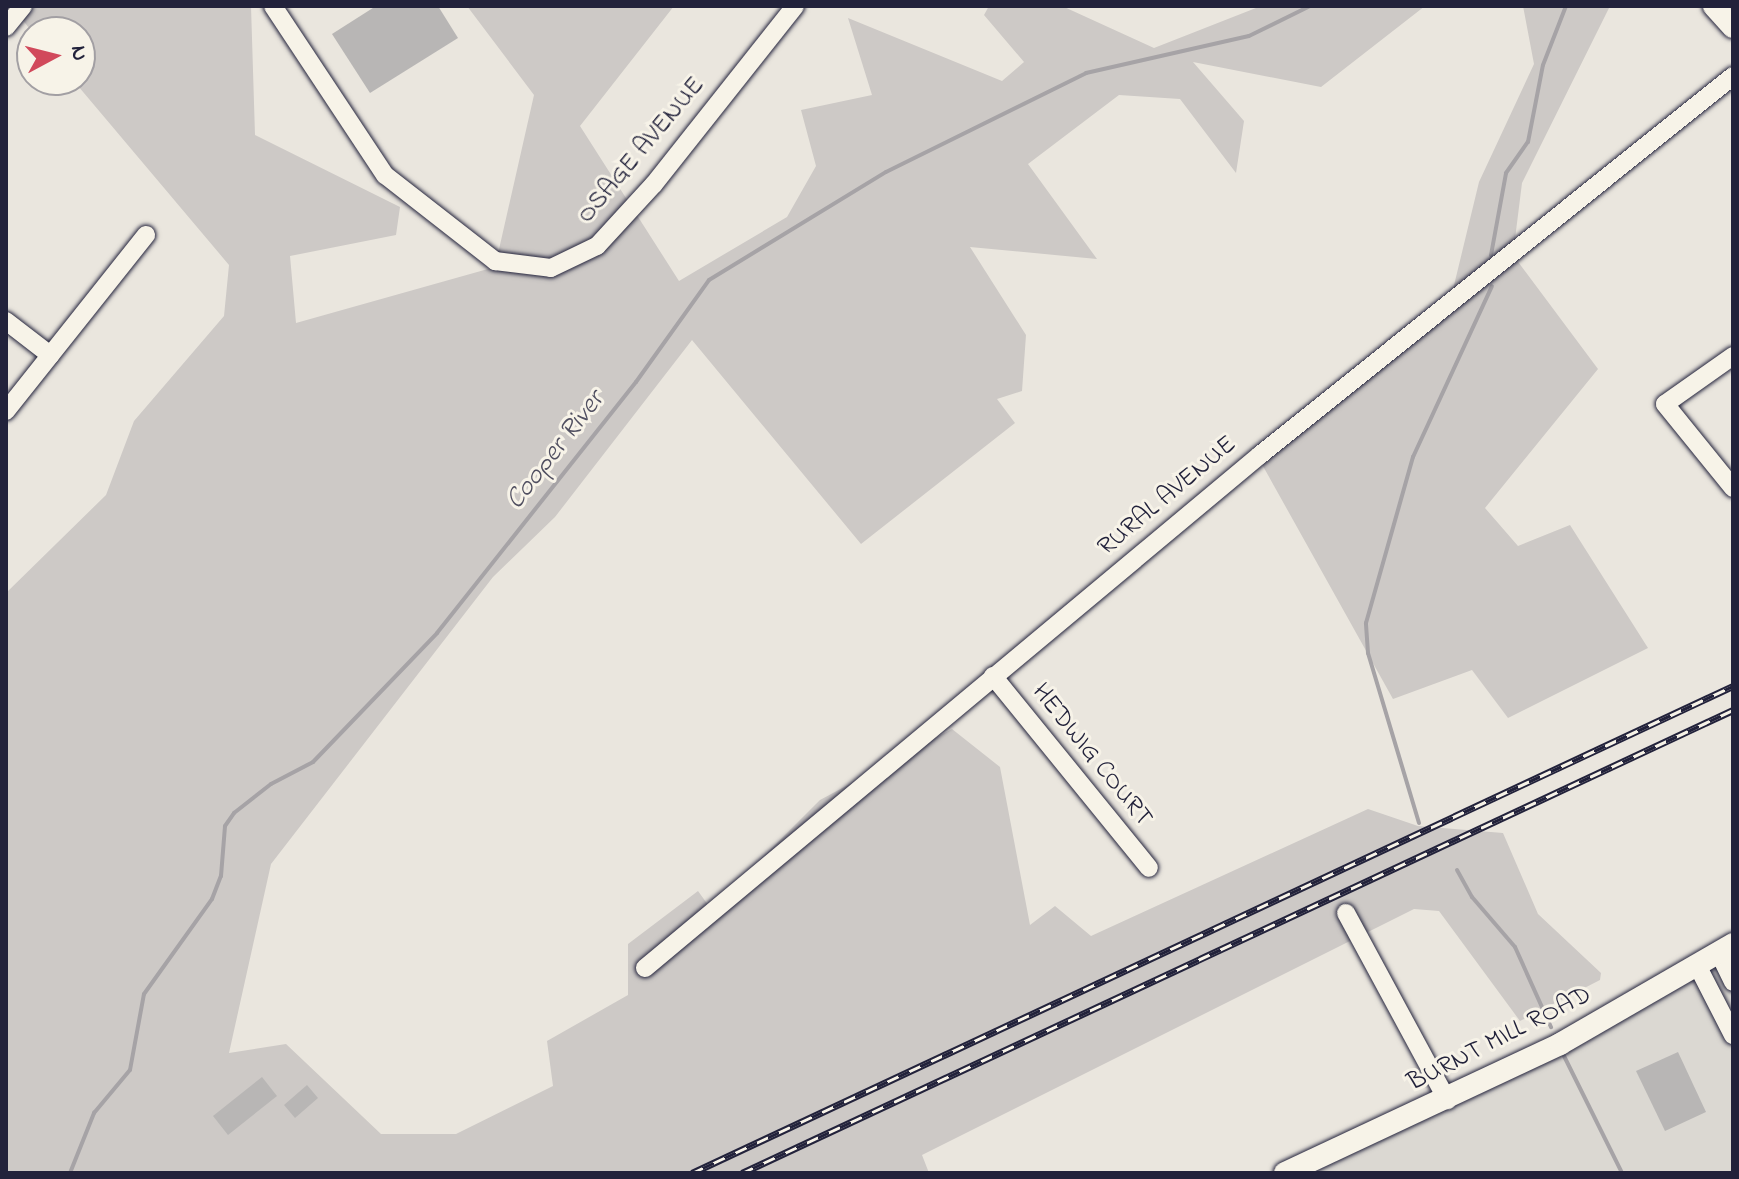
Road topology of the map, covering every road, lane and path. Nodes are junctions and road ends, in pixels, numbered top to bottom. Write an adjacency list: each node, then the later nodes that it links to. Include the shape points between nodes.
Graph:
1 (23, 6): 5 (street)
2 (273, 6): 3 (street, OSAGE AVENUE, via 385,175 495,261 551,268 597,246 654,184)
3 (795, 6)
4 (1714, 6): 6 (main road)
5 (6, 27)
6 (1733, 27)
7 (1733, 76): 14 (street, RURAL AVENUE)
8 (146, 235): 10 (street)
9 (6, 321): 10 (street)
10 (50, 355): 12 (street)
11 (1733, 356): 13 (street, via 1665,404)
12 (6, 411)
13 (1733, 488)
14 (993, 676): 15 (street, HEDWIG COURT); 19 (street, RURAL AVENUE)
15 (1149, 868)
16 (1346, 913): 22 (street)
17 (1726, 948): 18 (main road, BURNT MILL ROAD); 20 (street)
18 (1697, 965): 21 (street); 22 (main road, BURNT MILL ROAD, via 1560,1044)
19 (645, 968)
20 (1733, 982)
21 (1733, 1035)
22 (1447, 1100): 23 (main road, BURNT MILL ROAD)
23 (1285, 1173)

